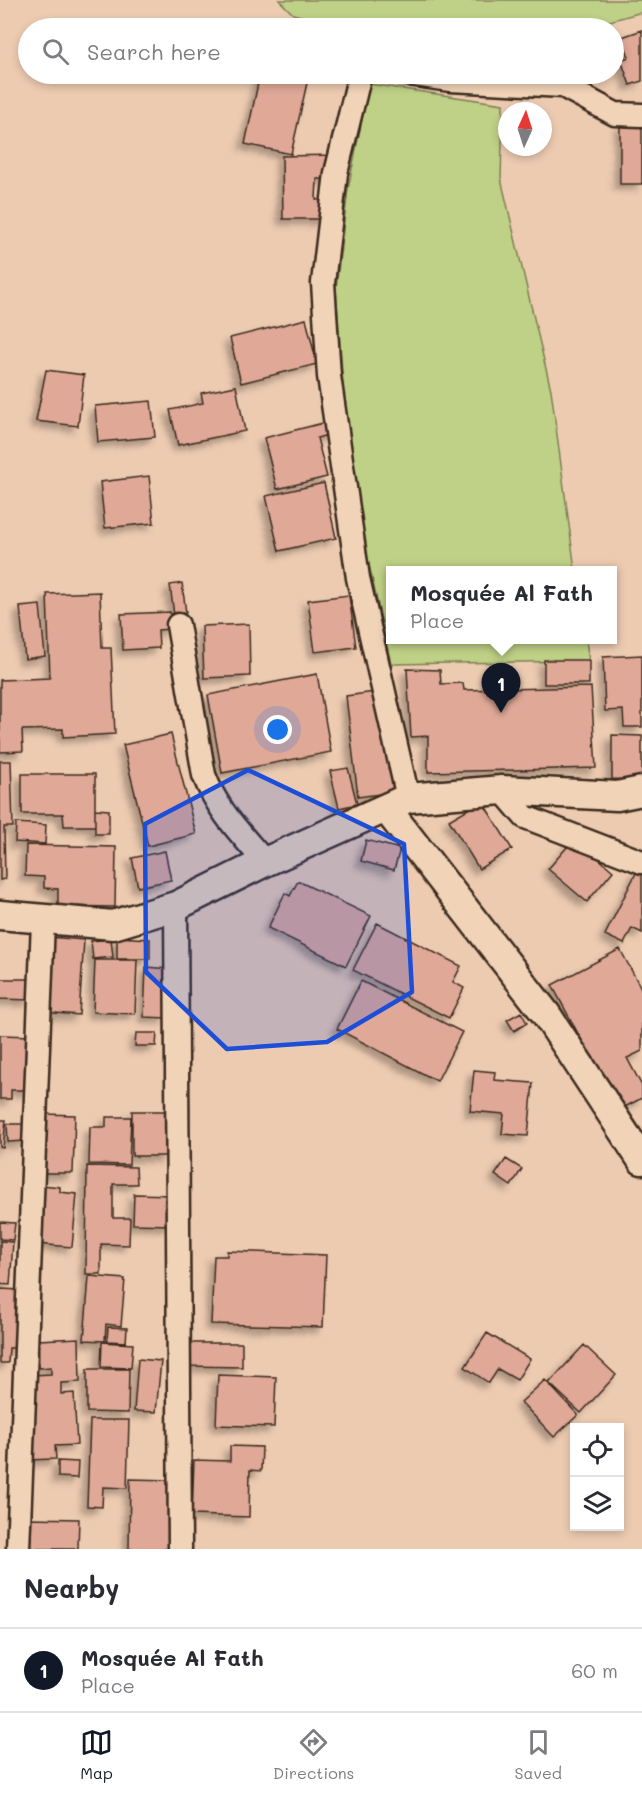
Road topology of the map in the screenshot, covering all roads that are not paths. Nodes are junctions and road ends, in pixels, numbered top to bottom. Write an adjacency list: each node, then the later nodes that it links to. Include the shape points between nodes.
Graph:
1 (358, 84): 7 (street, via 336,172 323,283 329,376 358,578)
2 (525, 84): 3 (street, via 563,86 615,114)
3 (642, 115)
4 (178, 625): 8 (street, via 204,775 212,797)
5 (502, 790): 6 (street, via 617,796); 7 (street); 9 (street, via 525,817)
6 (642, 791)
7 (397, 803): 8 (street); 13 (street, via 546,1014)
8 (265, 862): 10 (street)
9 (642, 862)
10 (176, 906): 12 (street, via 113,925); 15 (street)
11 (0, 915): 12 (street)
12 (43, 921): 14 (street)
13 (642, 1160)
14 (18, 1549)
15 (180, 1549)

